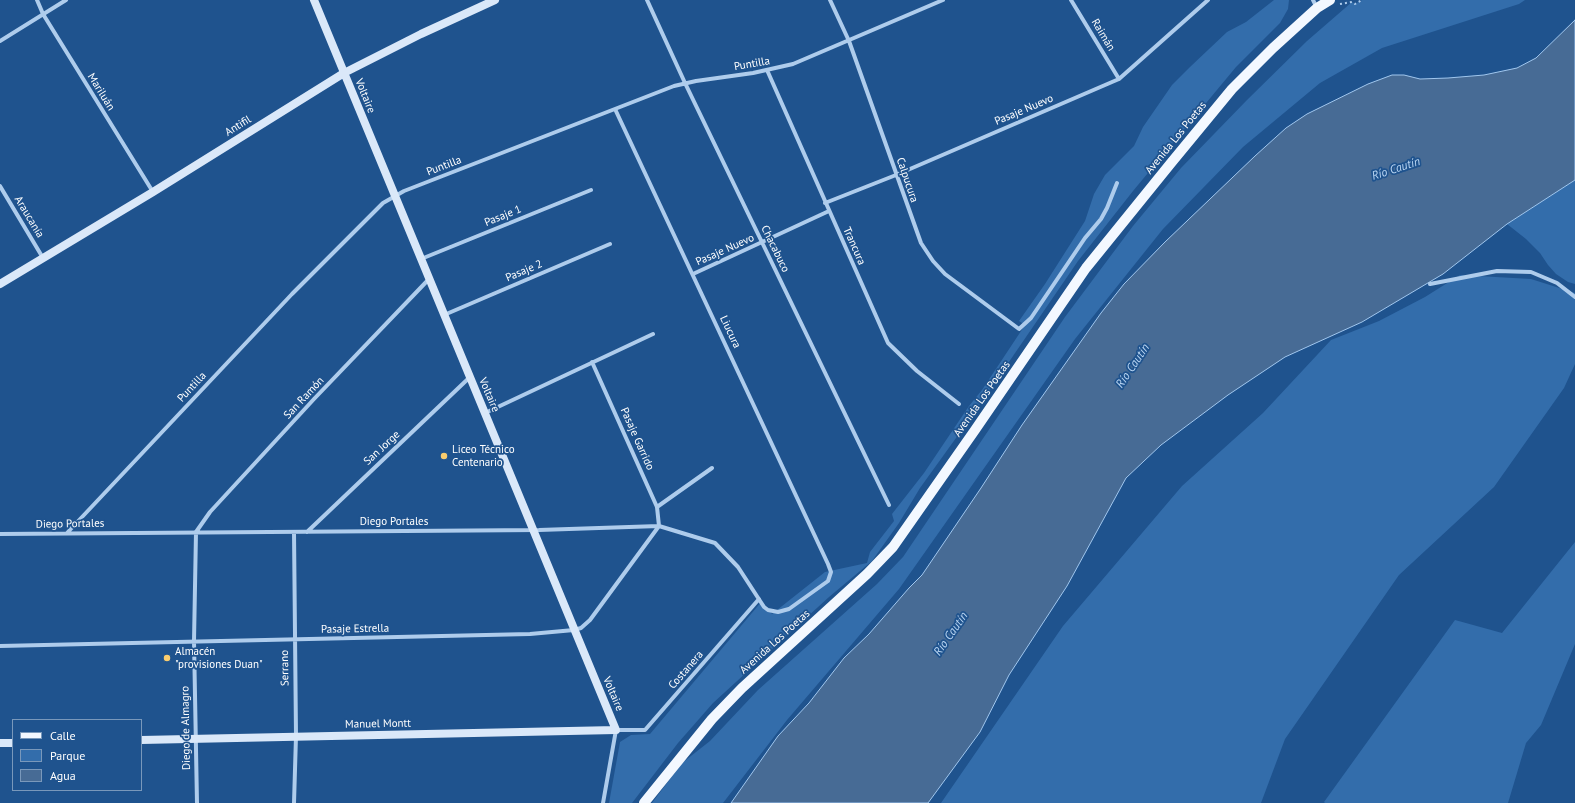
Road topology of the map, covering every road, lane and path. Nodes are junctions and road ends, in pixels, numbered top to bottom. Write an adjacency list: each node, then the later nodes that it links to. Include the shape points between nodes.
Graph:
1 (37, 0): 12 (street, Mariluán)
2 (66, 0): 12 (street)
3 (314, 0): 16 (street, Voltaire)
4 (647, 0): 18 (street, Chacabuco)
5 (830, 0): 14 (street, Calpucura)
6 (943, 0): 14 (street, Puntilla)
7 (1071, 0): 17 (street, Raimán)
8 (1208, 0): 17 (street, Pasaje Nuevo)
9 (1330, 0): 11 (main road, Avenida Los Poetas)
10 (491, 1): 16 (street, Antifil)
11 (1315, 4): 68 (main road, Avenida Los Poetas, via 1232,89 1086,268 893,547 742,688 707,724)
12 (43, 14): 13 (street); 24 (street, Mariluán)
13 (0, 41)
14 (849, 41): 15 (street, Puntilla, via 793,64); 20 (street, Calpucura)
15 (767, 70): 18 (street, Puntilla); 26 (street, Trancura)
16 (344, 73): 24 (street, Antifil); 25 (street, Voltaire)
17 (1119, 79): 20 (street, Pasaje Nuevo)
18 (685, 83): 19 (street, Puntilla); 28 (street, Chacabuco)
19 (615, 109): 25 (street, Puntilla); 32 (street, Liucura)
20 (896, 175): 21 (street, Calpucura, via 921,243 933,262 1019,329 1031,318 1085,238 1101,219); 26 (street, Pasaje Nuevo)
21 (1117, 183)
22 (0, 186): 30 (street, Araucanía)
23 (591, 190): 31 (street, Pasaje 1)
24 (152, 192): 30 (street, Antifil)
25 (395, 196): 31 (street, Voltaire); 51 (street, Puntilla, via 376,209 292,294)
26 (826, 203): 27 (street, Trancura)
27 (829, 211): 28 (street, Pasaje Nuevo); 41 (street, Trancura, via 888,343 917,371)
28 (762, 243): 32 (street, Pasaje Nuevo); 44 (street, Chacabuco)
29 (610, 244): 37 (street, Pasaje 2)
30 (43, 258): 34 (street, Antifil)
31 (421, 260): 33 (street, Voltaire)
32 (693, 274): 53 (street, Liucura)
33 (429, 279): 37 (street, Voltaire); 48 (street, San Ramón, via 314,399 216,506)
34 (0, 284)
35 (1430, 284): 36 (street, via 1497,271 1530,272 1557,283)
36 (1575, 297)
37 (444, 315): 40 (street, Voltaire)
38 (653, 334): 39 (street)
39 (592, 362): 42 (street); 45 (street, Pasaje Garrido)
40 (470, 377): 42 (street, Voltaire); 50 (street, San Jorge)
41 (959, 404)
42 (484, 413): 47 (street, Voltaire)
43 (712, 468): 45 (street)
44 (889, 505)
45 (657, 507): 46 (street, Pasaje Garrido)
46 (660, 526): 47 (street, Diego Portales); 54 (street, Diego Portales, via 715,543 738,567); 55 (street, Pasaje Estrella, via 590,620 581,628)
47 (532, 530): 50 (street, Diego Portales); 55 (street, Voltaire)
48 (196, 532): 49 (street, Diego Portales); 51 (street, Diego Portales); 57 (street, Diego de Almagro)
49 (294, 532): 50 (street, Diego Portales); 56 (street, Serrano)
50 (307, 532)
51 (67, 533): 52 (street, Diego Portales)
52 (0, 534)
53 (828, 564): 54 (street, Diego Portales, via 828,581 789,610 773,612 764,607)
54 (759, 599): 59 (street, Costanera, via 645,730)
55 (574, 630): 56 (street, Pasaje Estrella, via 530,634); 59 (street, Voltaire)
56 (294, 639): 57 (street, Pasaje Estrella); 60 (street, Serrano)
57 (194, 641): 58 (street, Pasaje Estrella); 61 (street, Diego de Almagro)
58 (0, 646)
59 (616, 730): 60 (street, Manuel Montt); 67 (street)
60 (296, 736): 61 (street, Manuel Montt); 66 (street, Serrano)
61 (195, 739): 62 (street, Manuel Montt); 65 (street, Diego de Almagro)
62 (142, 740)
63 (0, 743): 64 (street)
64 (12, 743)
65 (197, 803)
66 (294, 803)
67 (602, 803)
68 (644, 803)

